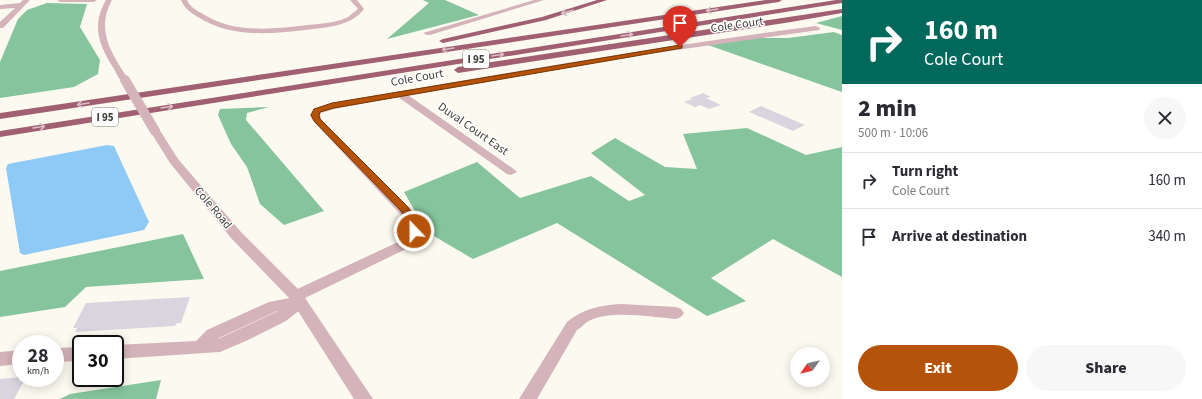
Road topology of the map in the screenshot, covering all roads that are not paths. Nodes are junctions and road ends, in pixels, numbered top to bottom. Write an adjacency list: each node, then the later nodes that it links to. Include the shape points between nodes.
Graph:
1 (27, 0): 12 (street)
2 (60, 0): 3 (street)
3 (76, 0): 4 (street)
4 (94, 0)
5 (109, 0): 26 (street, Cole Road, bridge, via 101,18 101,35 108,54 155,131 174,161 236,235)
6 (184, 0): 7 (street, via 187,6 206,20 217,25 244,30 282,30 334,24 356,15 361,7)
7 (353, 0)
8 (541, 0): 19 (street)
9 (604, 0): 21 (highway, one-way to 21, via 461,38 242,74)
10 (779, 0): 21 (highway, I 95, one-way to 21)
11 (842, 0): 16 (highway, I 95)
12 (21, 6): 13 (street); 17 (street)
13 (0, 7)
14 (842, 8): 16 (highway, via 767,17)
15 (842, 11): 22 (highway, via 380,81)
16 (741, 17): 22 (highway, I 95, one-way to 16)
17 (0, 26)
18 (816, 28): 20 (street, Cole Court, via 734,38)
19 (426, 33)
20 (400, 94): 25 (street, Duval Court East); 26 (street, Cole Court, via 332,106 317,111 315,115 404,209 414,226 412,236 403,245)
21 (121, 98): 23 (highway, I 95, one-way to 23)
22 (211, 100): 24 (highway, I 95, one-way to 22)
23 (0, 116)
24 (0, 134)
25 (511, 172)
26 (298, 299): 28 (street, via 281,317 238,330 213,334 200,346); 31 (street, Cole Road)
27 (676, 313): 32 (street, via 608,311 590,314 578,320)
28 (124, 351)
29 (12, 358): 30 (street)
30 (0, 359)
31 (364, 399)
32 (528, 399)

